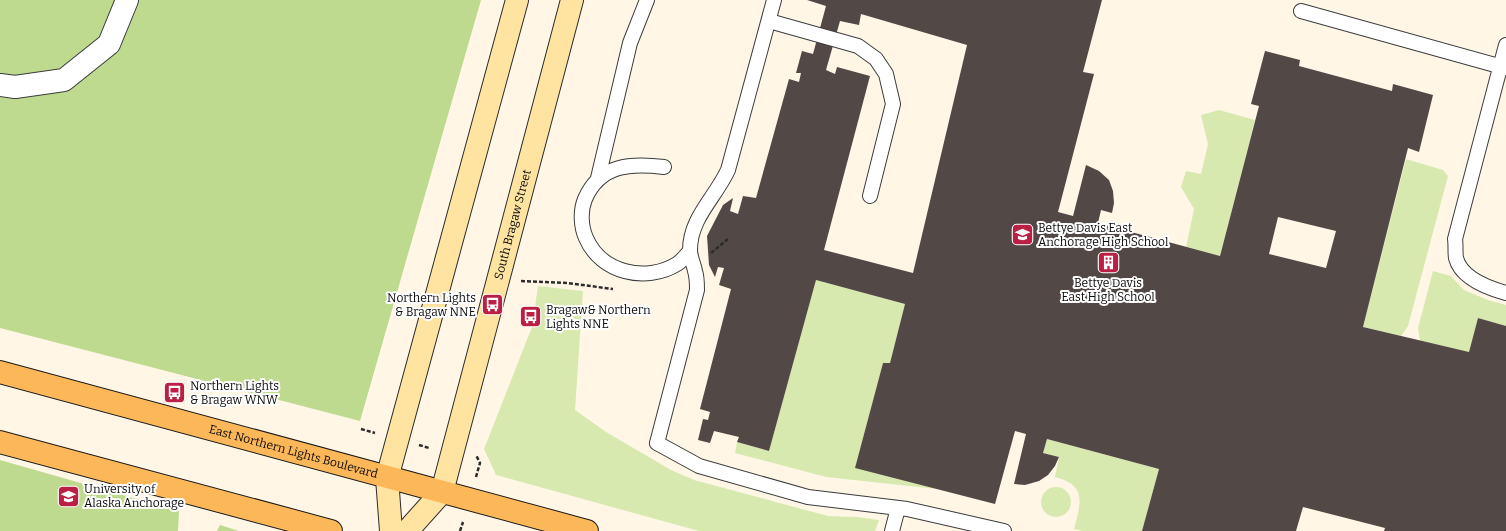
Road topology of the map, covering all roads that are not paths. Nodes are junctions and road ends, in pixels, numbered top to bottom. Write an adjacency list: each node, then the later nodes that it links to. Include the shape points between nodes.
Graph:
1 (127, 0): 10 (street, via 109,44 64,80 15,87)
2 (517, 0): 18 (main road)
3 (572, 0): 19 (main road, South Bragaw Street)
4 (647, 0): 12 (lane, via 630,43)
5 (774, 0): 7 (lane)
6 (1301, 10): 9 (lane)
7 (769, 21): 13 (lane, via 858,46 876,59 886,74 893,104); 14 (lane, via 728,170 695,222)
8 (1506, 45): 9 (lane)
9 (1503, 68): 15 (lane, via 1455,239 1456,259 1468,276 1489,288)
10 (0, 85)
11 (664, 167): 12 (lane, via 645,164 623,166)
12 (598, 178): 14 (lane, via 589,189 583,204 582,222 586,239 613,267 633,274 663,271 678,263)
13 (870, 196)
14 (690, 251): 20 (lane, via 697,290 657,443 699,466 808,497)
15 (1506, 292)
16 (0, 372): 18 (main road, East Northern Lights Boulevard)
17 (0, 442): 21 (main road)
18 (387, 478): 19 (main road, East Northern Lights Boulevard); 22 (main road)
19 (442, 492): 23 (main road, South Bragaw Street); 24 (main road, East Northern Lights Boulevard)
20 (898, 508): 25 (lane); 26 (lane)
21 (331, 531)
22 (391, 531)
23 (407, 531)
24 (587, 531)
25 (892, 531)
26 (1004, 531)

